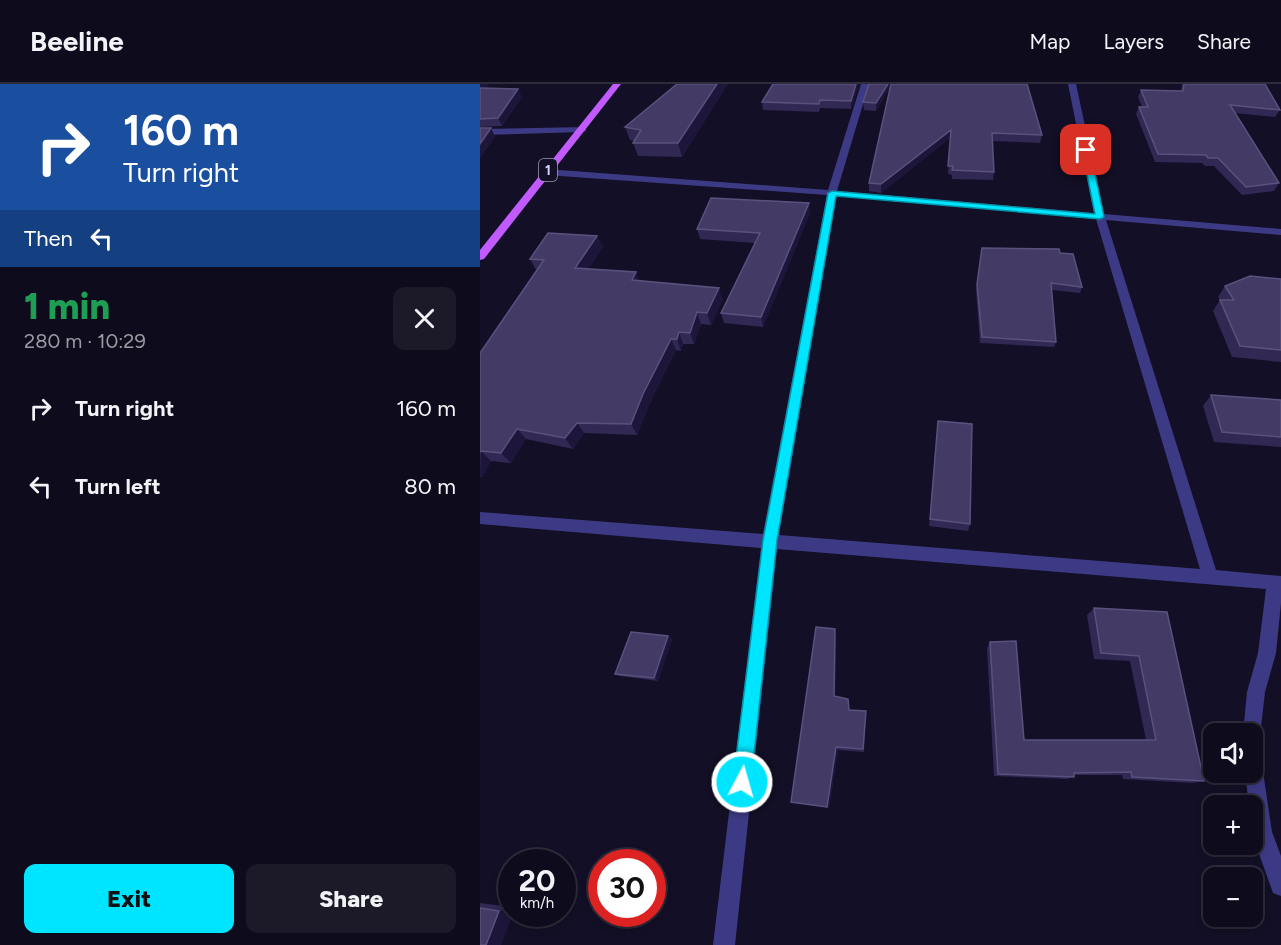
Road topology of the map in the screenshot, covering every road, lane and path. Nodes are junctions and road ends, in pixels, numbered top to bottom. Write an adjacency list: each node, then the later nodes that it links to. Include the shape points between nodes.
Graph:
1 (617, 84): 4 (main road, 1)
2 (865, 84): 7 (street)
3 (1072, 84): 8 (street)
4 (583, 129): 5 (street); 6 (main road, 1)
5 (480, 132)
6 (546, 172): 7 (street); 10 (main road, 1)
7 (832, 193): 8 (street); 12 (street)
8 (1100, 217): 9 (street); 13 (street)
9 (1281, 232)
10 (480, 257)
11 (480, 518): 12 (street)
12 (770, 540): 13 (street); 18 (street)
13 (1210, 577): 14 (street)
14 (1278, 583): 15 (street)
15 (1253, 723)
16 (1256, 783): 17 (street, via 1262,832)
17 (1281, 885)
18 (724, 945)

